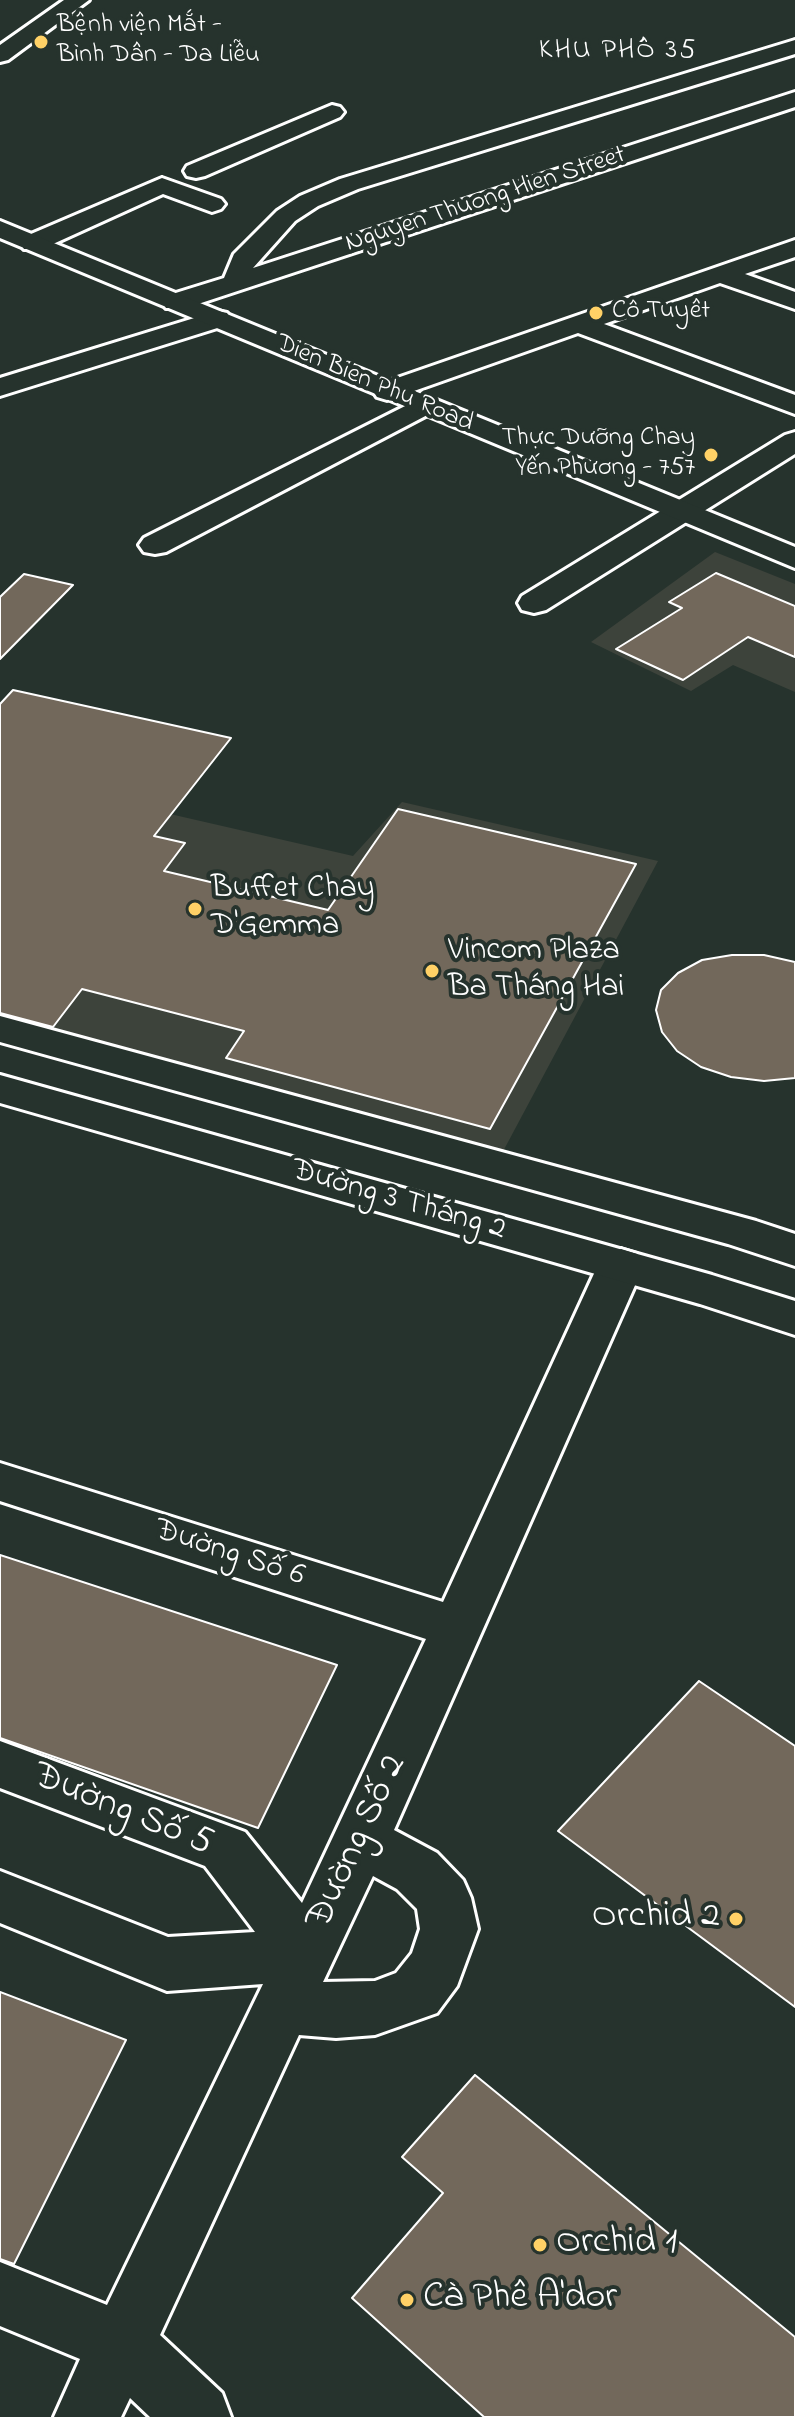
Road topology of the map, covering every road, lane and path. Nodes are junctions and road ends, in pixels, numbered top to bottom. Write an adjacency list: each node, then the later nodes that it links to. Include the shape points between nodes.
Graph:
1 (50, 0): 3 (street)
2 (78, 0): 5 (street)
3 (0, 34)
4 (795, 47): 7 (street)
5 (0, 55)
6 (795, 99): 9 (street, Nguyen Thuong Hien Street)
7 (593, 111): 9 (street); 16 (street, via 392,170 309,201 262,238 243,260)
8 (332, 112): 10 (street)
9 (664, 143): 16 (street, Nguyen Thuong Hien Street)
10 (196, 171)
11 (212, 204): 13 (street, via 162,185)
12 (0, 229): 13 (street)
13 (33, 243): 18 (street, Dien Bien Phu Road)
14 (795, 248): 15 (street)
15 (719, 274): 17 (street); 20 (street)
16 (235, 283): 18 (street, Nguyen Thuong Hien Street)
17 (795, 301)
18 (176, 302): 19 (street, Dien Bien Phu Road)
19 (217, 319): 21 (street); 22 (street, Dien Bien Phu Road)
20 (579, 324): 22 (street); 23 (street)
21 (0, 387)
22 (387, 391): 24 (street, Dien Bien Phu Road)
23 (795, 405)
24 (423, 406): 26 (street, Dien Bien Phu Road); 27 (street)
25 (795, 441): 26 (street)
26 (679, 511): 28 (street, Dien Bien Phu Road); 29 (street)
27 (155, 545)
28 (795, 558)
29 (534, 603)
30 (0, 1029): 32 (street, Đường 3 Tháng 2)
31 (0, 1089): 33 (street, Đường 3 Tháng 2)
32 (795, 1250)
33 (621, 1265): 34 (street, Đường 3 Tháng 2); 36 (street, Đường Số 2)
34 (795, 1318)
35 (0, 1482): 36 (street, Đường Số 6)
36 (459, 1628): 38 (street, Đường Số 2)
37 (0, 1764): 40 (street, Đường Số 5, via 225,1849)
38 (361, 1841): 40 (street, Đường Số 2); 41 (street, via 417,1871 443,1898 449,1929 436,1967 416,1994 375,2008)
39 (0, 1897): 40 (street, via 167,1964)
40 (308, 1955): 41 (street, Đường Số 2)
41 (283, 2006): 43 (street, Đường Số 2)
42 (0, 2294): 43 (street)
43 (122, 2344): 44 (street, Đường Số 2); 45 (street)
44 (87, 2417)
45 (198, 2417)

